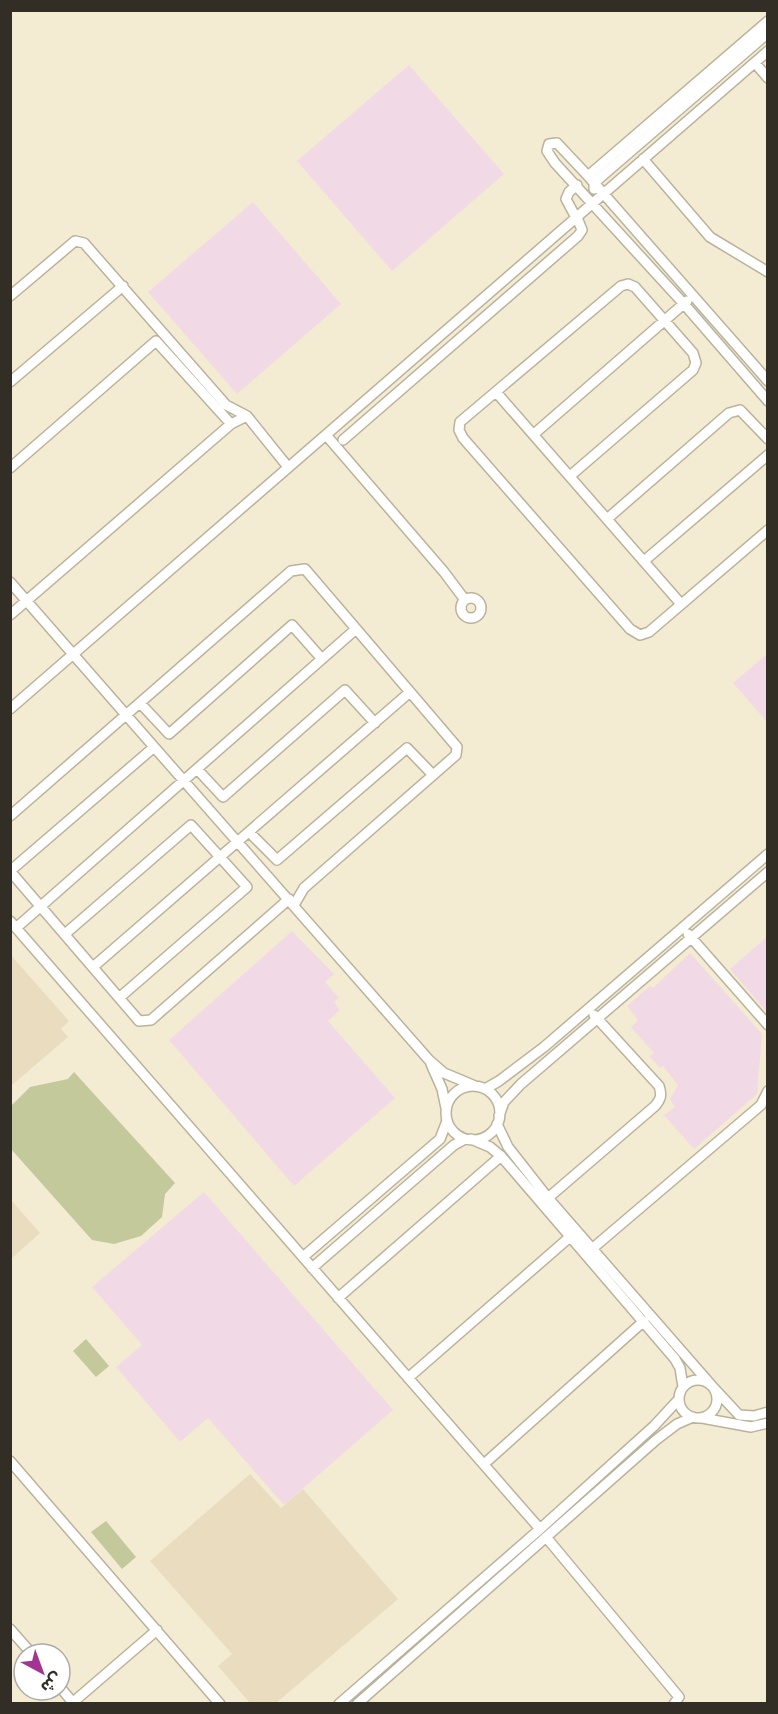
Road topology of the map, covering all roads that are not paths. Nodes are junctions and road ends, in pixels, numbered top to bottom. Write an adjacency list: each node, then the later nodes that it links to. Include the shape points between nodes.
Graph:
1 (768, 21): 7 (street)
2 (768, 33): 7 (street)
3 (768, 51): 4 (street)
4 (755, 63): 5 (street); 6 (street)
5 (768, 78)
6 (643, 159): 9 (street); 11 (street, via 710,237)
7 (591, 180): 8 (street, via 557,143 549,144 547,151); 9 (street); 10 (street)
8 (577, 185): 10 (street); 28 (street, via 566,199 582,230 578,236)
9 (603, 194): 10 (street); 14 (street)
10 (593, 204): 15 (street); 26 (street)
11 (768, 272)
12 (123, 286): 13 (street, via 84,243 75,241); 17 (street); 20 (street)
13 (10, 296)
14 (693, 296): 15 (street); 19 (street)
15 (684, 304): 16 (street); 22 (street)
16 (664, 320): 21 (street, via 635,287 621,285); 25 (street); 32 (street, via 693,353 693,370)
17 (158, 327): 18 (street); 23 (street, via 226,405)
18 (156, 341): 24 (street); 31 (street)
19 (768, 381)
20 (10, 382)
21 (496, 392): 25 (street); 39 (street, via 460,422 459,430 486,464 630,629 640,635 649,632)
22 (768, 401)
23 (247, 416): 24 (street); 30 (street)
24 (231, 424): 38 (street)
25 (534, 434): 32 (street)
26 (326, 435): 30 (street); 37 (street)
27 (768, 439): 33 (street, via 740,410 729,413)
28 (343, 440)
29 (768, 455): 35 (street)
30 (288, 467): 42 (street)
31 (10, 468)
32 (570, 476): 33 (street)
33 (608, 519): 35 (street)
34 (768, 530): 39 (street)
35 (644, 561): 39 (street)
36 (10, 582): 38 (street)
37 (465, 600)
38 (27, 601): 40 (street); 42 (street)
39 (681, 604)
40 (10, 615)
41 (356, 629): 43 (street); 44 (street); 45 (street, via 304,569 291,571)
42 (73, 654): 46 (street); 47 (street)
43 (322, 659): 45 (street, via 291,626 169,734); 50 (street)
44 (410, 692): 48 (street); 51 (street, via 457,747 456,755)
45 (140, 703): 47 (street)
46 (10, 709)
47 (125, 716): 49 (street); 53 (street)
48 (375, 723): 50 (street, via 345,690 223,797); 54 (street)
49 (153, 748): 52 (street); 58 (street)
50 (197, 769): 52 (street)
51 (433, 775): 54 (street, via 407,748 277,860); 60 (street)
52 (184, 780): 55 (street); 61 (street)
53 (10, 816)
54 (249, 832): 55 (street)
55 (237, 842): 57 (street); 60 (street)
56 (768, 854): 63 (street)
57 (220, 857): 64 (street, via 191,825); 66 (street); 67 (street, via 247,887)
58 (10, 871): 61 (street)
59 (768, 872): 65 (street)
60 (289, 900): 67 (street, via 151,1020 139,1021); 71 (street)
61 (41, 906): 62 (street); 64 (street)
62 (13, 924): 84 (street)
63 (682, 927): 65 (street); 68 (street)
64 (65, 934): 66 (street)
65 (692, 938): 69 (street); 70 (street)
66 (93, 967): 67 (street)
67 (119, 998)
68 (589, 1008): 69 (street); 73 (street, via 499,1082)
69 (598, 1019): 77 (street, via 521,1084 504,1102); 81 (street, via 662,1094 655,1106)
70 (768, 1025)
71 (429, 1060): 72 (street, via 444,1073); 76 (street)
72 (475, 1086): 73 (street); 76 (street, via 459,1089)
73 (485, 1089): 77 (street, via 497,1100)
74 (768, 1091): 75 (street)
75 (764, 1108): 83 (street)
76 (446, 1109): 78 (street)
77 (498, 1120): 79 (street, via 486,1136); 81 (street, via 508,1147)
78 (447, 1121): 79 (street, via 455,1133); 84 (street, via 440,1139)
79 (468, 1139): 80 (street); 85 (street, via 454,1145)
80 (501, 1156): 82 (street); 86 (street)
81 (548, 1198): 83 (street)
82 (571, 1236): 87 (street); 88 (street)
83 (593, 1248): 89 (street)
84 (303, 1257): 85 (street)
85 (312, 1268): 86 (street)
86 (338, 1298): 88 (street)
87 (644, 1322): 90 (street, via 680,1368); 96 (street)
88 (408, 1378): 96 (street)
89 (712, 1386): 90 (street, via 697,1380); 92 (street, via 739,1414 754,1416); 93 (street, via 716,1403 710,1413)
90 (683, 1387): 91 (street)
91 (679, 1399): 93 (street, via 683,1411); 97 (street)
92 (768, 1412)
93 (696, 1418): 94 (street, via 751,1427); 97 (street, via 678,1424 656,1440)
94 (768, 1423)
95 (10, 1461): 99 (street)
96 (484, 1464): 97 (street)
97 (543, 1533): 101 (street); 102 (street); 109 (street, via 679,1697)
98 (10, 1629): 100 (street)
99 (157, 1630): 105 (street); 106 (street)
100 (21, 1642)
101 (369, 1677): 102 (street); 103 (street)
102 (377, 1686): 104 (street)
103 (357, 1688): 104 (street); 107 (street)
104 (365, 1697): 108 (street)
105 (72, 1703)
106 (220, 1704)
107 (339, 1704)
108 (357, 1704)
109 (674, 1704)

